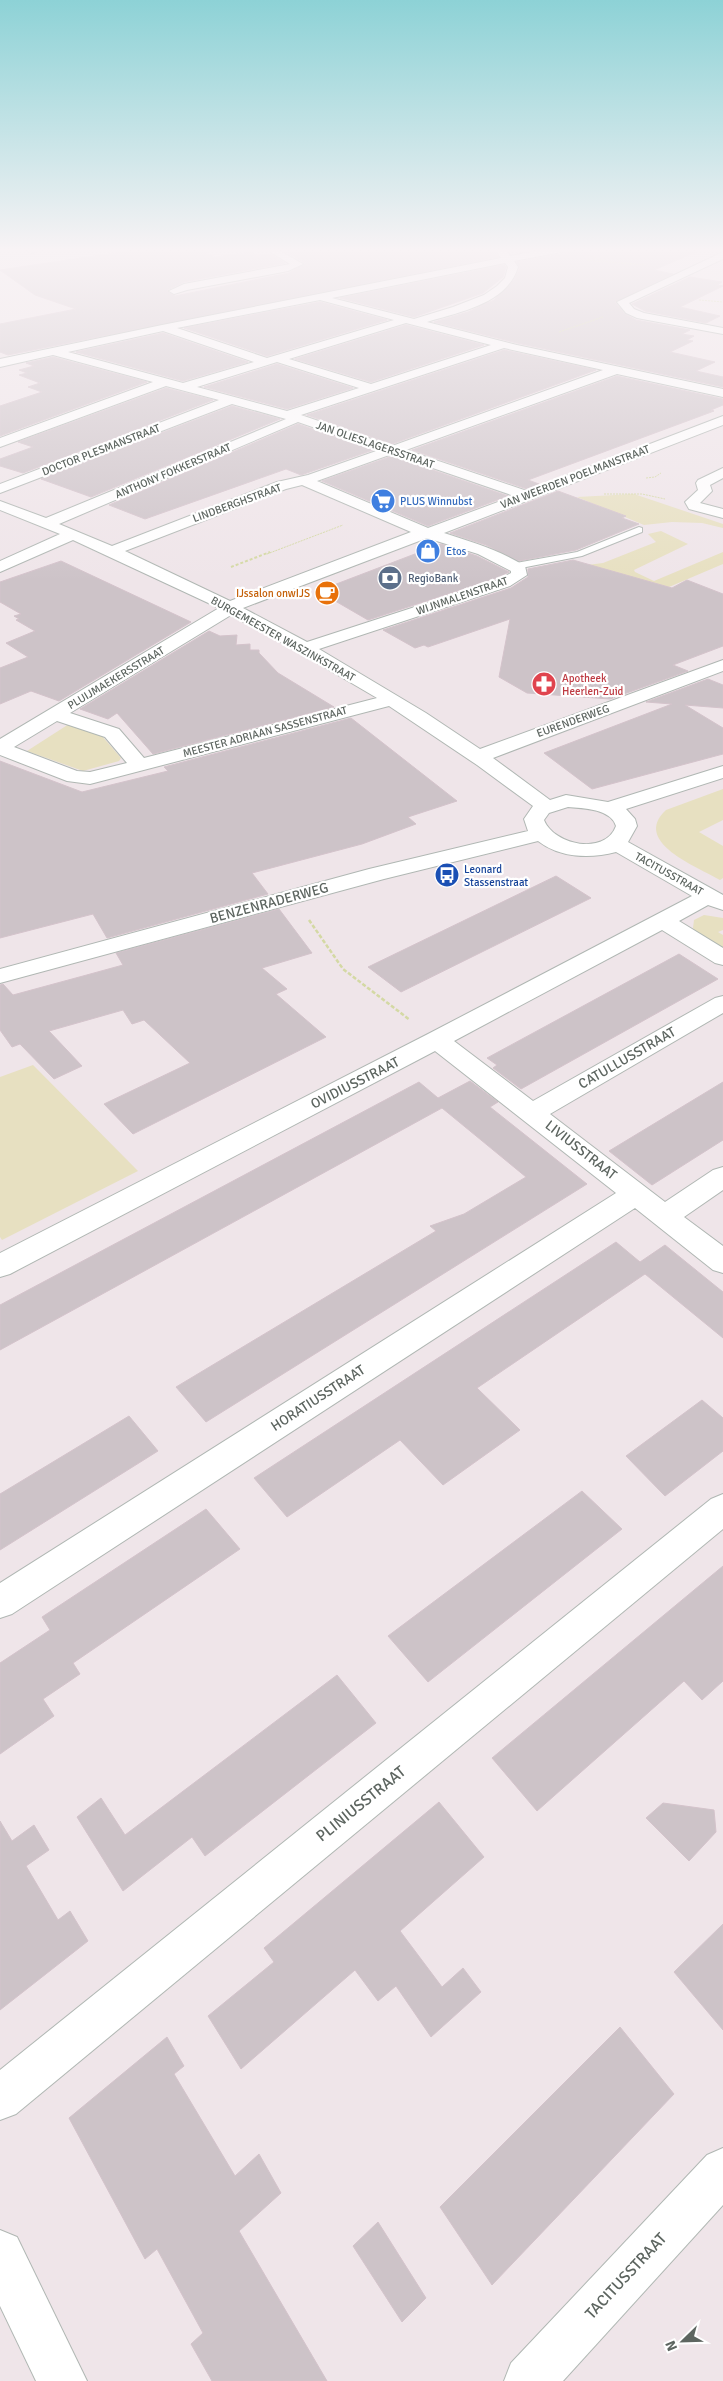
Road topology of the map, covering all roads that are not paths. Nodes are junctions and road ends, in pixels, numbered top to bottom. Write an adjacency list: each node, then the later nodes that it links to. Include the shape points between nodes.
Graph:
1 (16, 359): 8 (street)
2 (80, 359): 10 (street, JAN OLIESLAGERSSTRAAT)
3 (269, 359): 7 (street)
4 (275, 359): 7 (street)
5 (459, 359): 12 (street, ANTHONY FOKKERSTRAAT)
6 (563, 359): 9 (street)
7 (272, 360): 11 (street); 12 (street)
8 (0, 363)
9 (613, 371): 13 (street); 18 (street, LINDBERGHSTRAAT)
10 (166, 382): 11 (street, JAN OLIESLAGERSSTRAAT); 17 (street)
11 (183, 387): 14 (street, JAN OLIESLAGERSSTRAAT)
12 (372, 388): 15 (street, ANTHONY FOKKERSTRAAT)
13 (723, 393)
14 (231, 400): 15 (street, JAN OLIESLAGERSSTRAAT); 21 (street, DOCTOR PLESMANSTRAAT)
15 (293, 417): 18 (street, JAN OLIESLAGERSSTRAAT); 25 (street, ANTHONY FOKKERSTRAAT)
16 (723, 420): 22 (street, VAN WEERDEN POELMANSTRAAT)
17 (0, 443)
18 (391, 450): 20 (street, LINDBERGHSTRAAT); 22 (street, JAN OLIESLAGERSSTRAAT)
19 (723, 472): 24 (street, via 702,483 705,491 692,502 694,506)
20 (306, 482): 27 (street); 29 (street, LINDBERGHSTRAAT, via 282,485)
21 (0, 489)
22 (527, 496): 27 (street, VAN WEERDEN POELMANSTRAAT)
23 (0, 505): 25 (street, BURGEMEESTER WASZINKSTRAAT)
24 (723, 514)
25 (48, 523): 28 (street, BURGEMEESTER WASZINKSTRAAT)
26 (639, 530): 30 (lane, via 578,554)
27 (427, 533): 30 (street, WIJNMALENSTRAAT); 32 (street, VAN WEERDEN POELMANSTRAAT, via 274,587)
28 (74, 534): 29 (street, BURGEMEESTER WASZINKSTRAAT); 31 (street)
29 (112, 551): 32 (street, BURGEMEESTER WASZINKSTRAAT)
30 (516, 566): 33 (street, WIJNMALENSTRAAT, via 519,575 504,583)
31 (0, 567)
32 (231, 609): 33 (street, BURGEMEESTER WASZINKSTRAAT); 36 (street, PLUIJMAEKERSSTRAAT)
33 (305, 648): 35 (street, BURGEMEESTER WASZINKSTRAAT)
34 (723, 665): 38 (street, EURENDERWEG)
35 (390, 700): 38 (street, BURGEMEESTER WASZINKSTRAAT); 39 (street, MEESTER ADRIAAN SASSENSTRAAT)
36 (55, 714): 37 (street, PLUIJMAEKERSSTRAAT); 39 (street, via 112,733)
37 (0, 747): 39 (street, MEESTER ADRIAAN SASSENSTRAAT, via 82,778)
38 (480, 756): 41 (street, BURGEMEESTER WASZINKSTRAAT)
39 (139, 765)
40 (723, 772): 42 (street)
41 (547, 807): 42 (street, via 578,801); 43 (street, via 535,819 535,827)
42 (610, 808): 44 (street, via 622,818 627,829)
43 (540, 834): 44 (street, via 556,844 579,850 603,848); 48 (street, BENZENRADERWEG, via 456,853)
44 (615, 843): 45 (street, TACITUSSTRAAT)
45 (716, 900): 46 (street, OVIDIUSSTRAAT)
46 (664, 921): 47 (street); 50 (street, OVIDIUSSTRAAT)
47 (723, 958)
48 (0, 976)
49 (723, 1003): 51 (street, CATULLUSSTRAAT)
50 (437, 1040): 51 (street, LIVIUSSTRAAT); 56 (street, OVIDIUSSTRAAT)
51 (532, 1113): 53 (street, LIVIUSSTRAAT)
52 (723, 1177): 54 (street)
53 (636, 1194): 54 (street, LIVIUSSTRAAT); 58 (street, HORATIUSSTRAAT)
54 (665, 1216): 55 (street, LIVIUSSTRAAT)
55 (723, 1262)
56 (0, 1266)
57 (723, 1509): 59 (street, PLINIUSSTRAAT)
58 (0, 1602)
59 (0, 2098)
60 (723, 2171): 63 (street, TACITUSSTRAAT)
61 (0, 2254): 62 (street)
62 (62, 2381)
63 (529, 2381)

